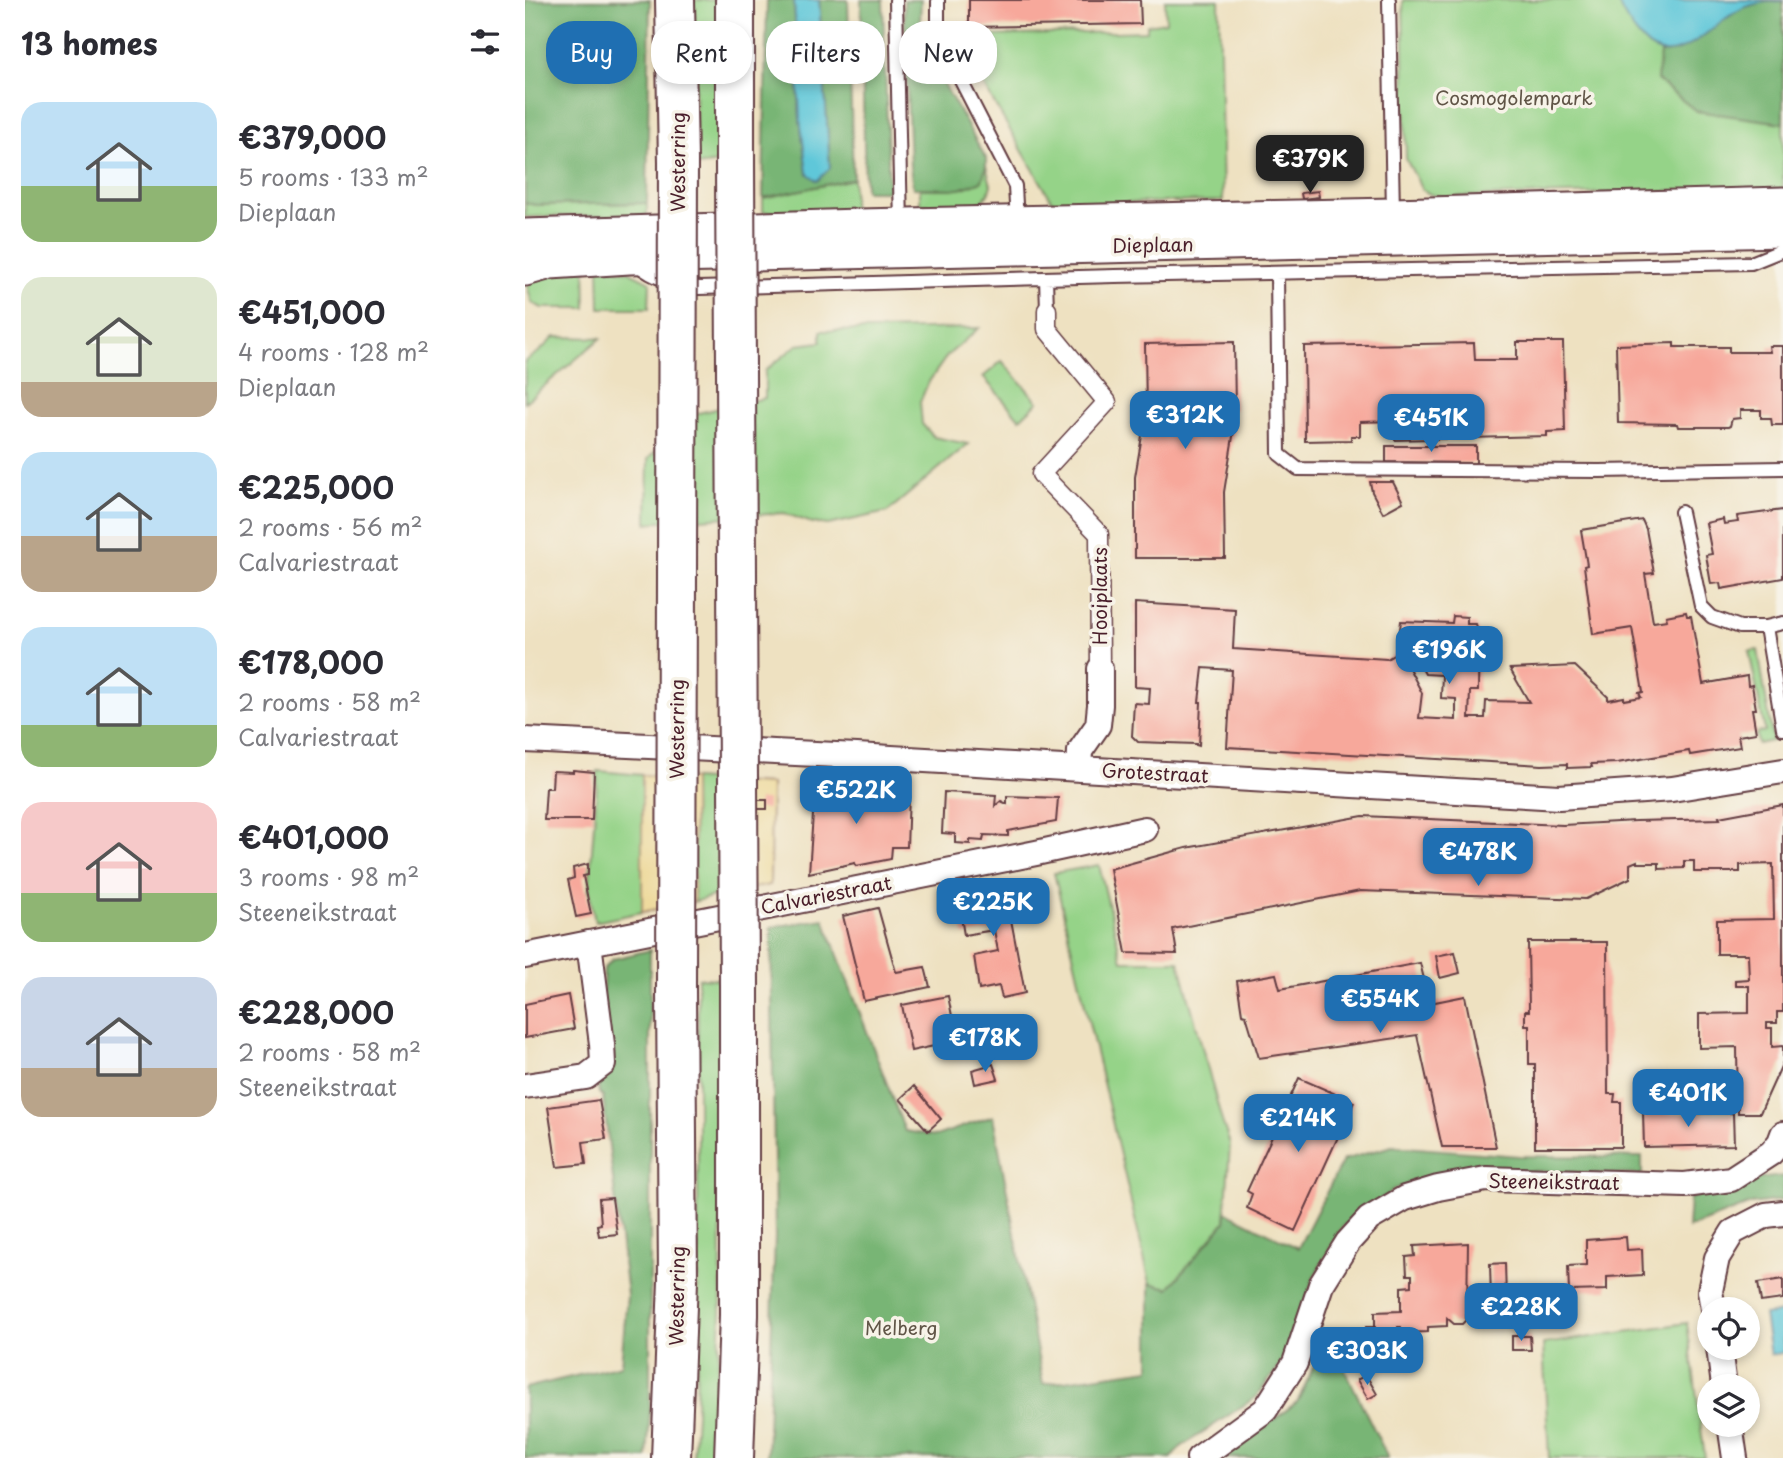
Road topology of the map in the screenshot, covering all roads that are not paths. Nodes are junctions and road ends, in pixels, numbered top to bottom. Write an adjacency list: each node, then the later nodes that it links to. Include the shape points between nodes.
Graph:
1 (675, 0): 35 (highway, Westerring, bridge, via 678,1281)
2 (735, 0): 36 (highway, bridge, via 739,1315)
3 (896, 0): 9 (lane)
4 (938, 0): 8 (lane, via 938,36 1015,186)
5 (1389, 0): 7 (lane)
6 (1783, 204): 7 (main road, Dieplaan)
7 (1393, 215): 8 (main road, Dieplaan)
8 (1017, 223): 9 (main road, Dieplaan)
9 (901, 225): 11 (main road, Dieplaan)
10 (1783, 230): 13 (main road, Dieplaan)
11 (525, 236)
12 (1783, 250): 15 (lane, via 1751,263)
13 (629, 257): 14 (main road, Dieplaan, via 551,262); 16 (lane, via 657,277 699,288)
14 (525, 269)
15 (1277, 273): 16 (lane); 18 (lane, via 1279,454 1298,469)
16 (1046, 278): 17 (lane, Hooiplaats)
17 (1047, 310): 22 (street, Hooiplaats, via 1047,329 1107,402 1041,474 1099,534)
18 (1783, 468)
19 (1681, 512): 21 (lane, via 1700,606 1712,617 1740,627)
20 (1783, 624): 21 (lane)
21 (1766, 627): 23 (lane)
22 (1100, 669): 25 (street, Hooiplaats, via 1098,725 1080,751)
23 (1783, 729)
24 (525, 740): 25 (street, Grotestraat)
25 (1079, 769): 26 (street, Grotestraat, via 1559,797 1672,789)
26 (1783, 771)
27 (1145, 829): 28 (street, Calvariestraat)
28 (589, 943): 29 (street, Calvariestraat); 30 (street, via 603,1064 586,1077)
29 (525, 956)
30 (525, 1086)
31 (1779, 1150): 37 (street, Steeneikstraat, via 1731,1179 1697,1184 1486,1179 1405,1198 1369,1219 1348,1242 1321,1285 1295,1363 1265,1410)
32 (1783, 1213): 33 (street, via 1733,1231 1717,1258)
33 (1711, 1297)
34 (1732, 1437): 38 (street)
35 (671, 1458)
36 (734, 1458)
37 (1199, 1458)
38 (1735, 1458)

